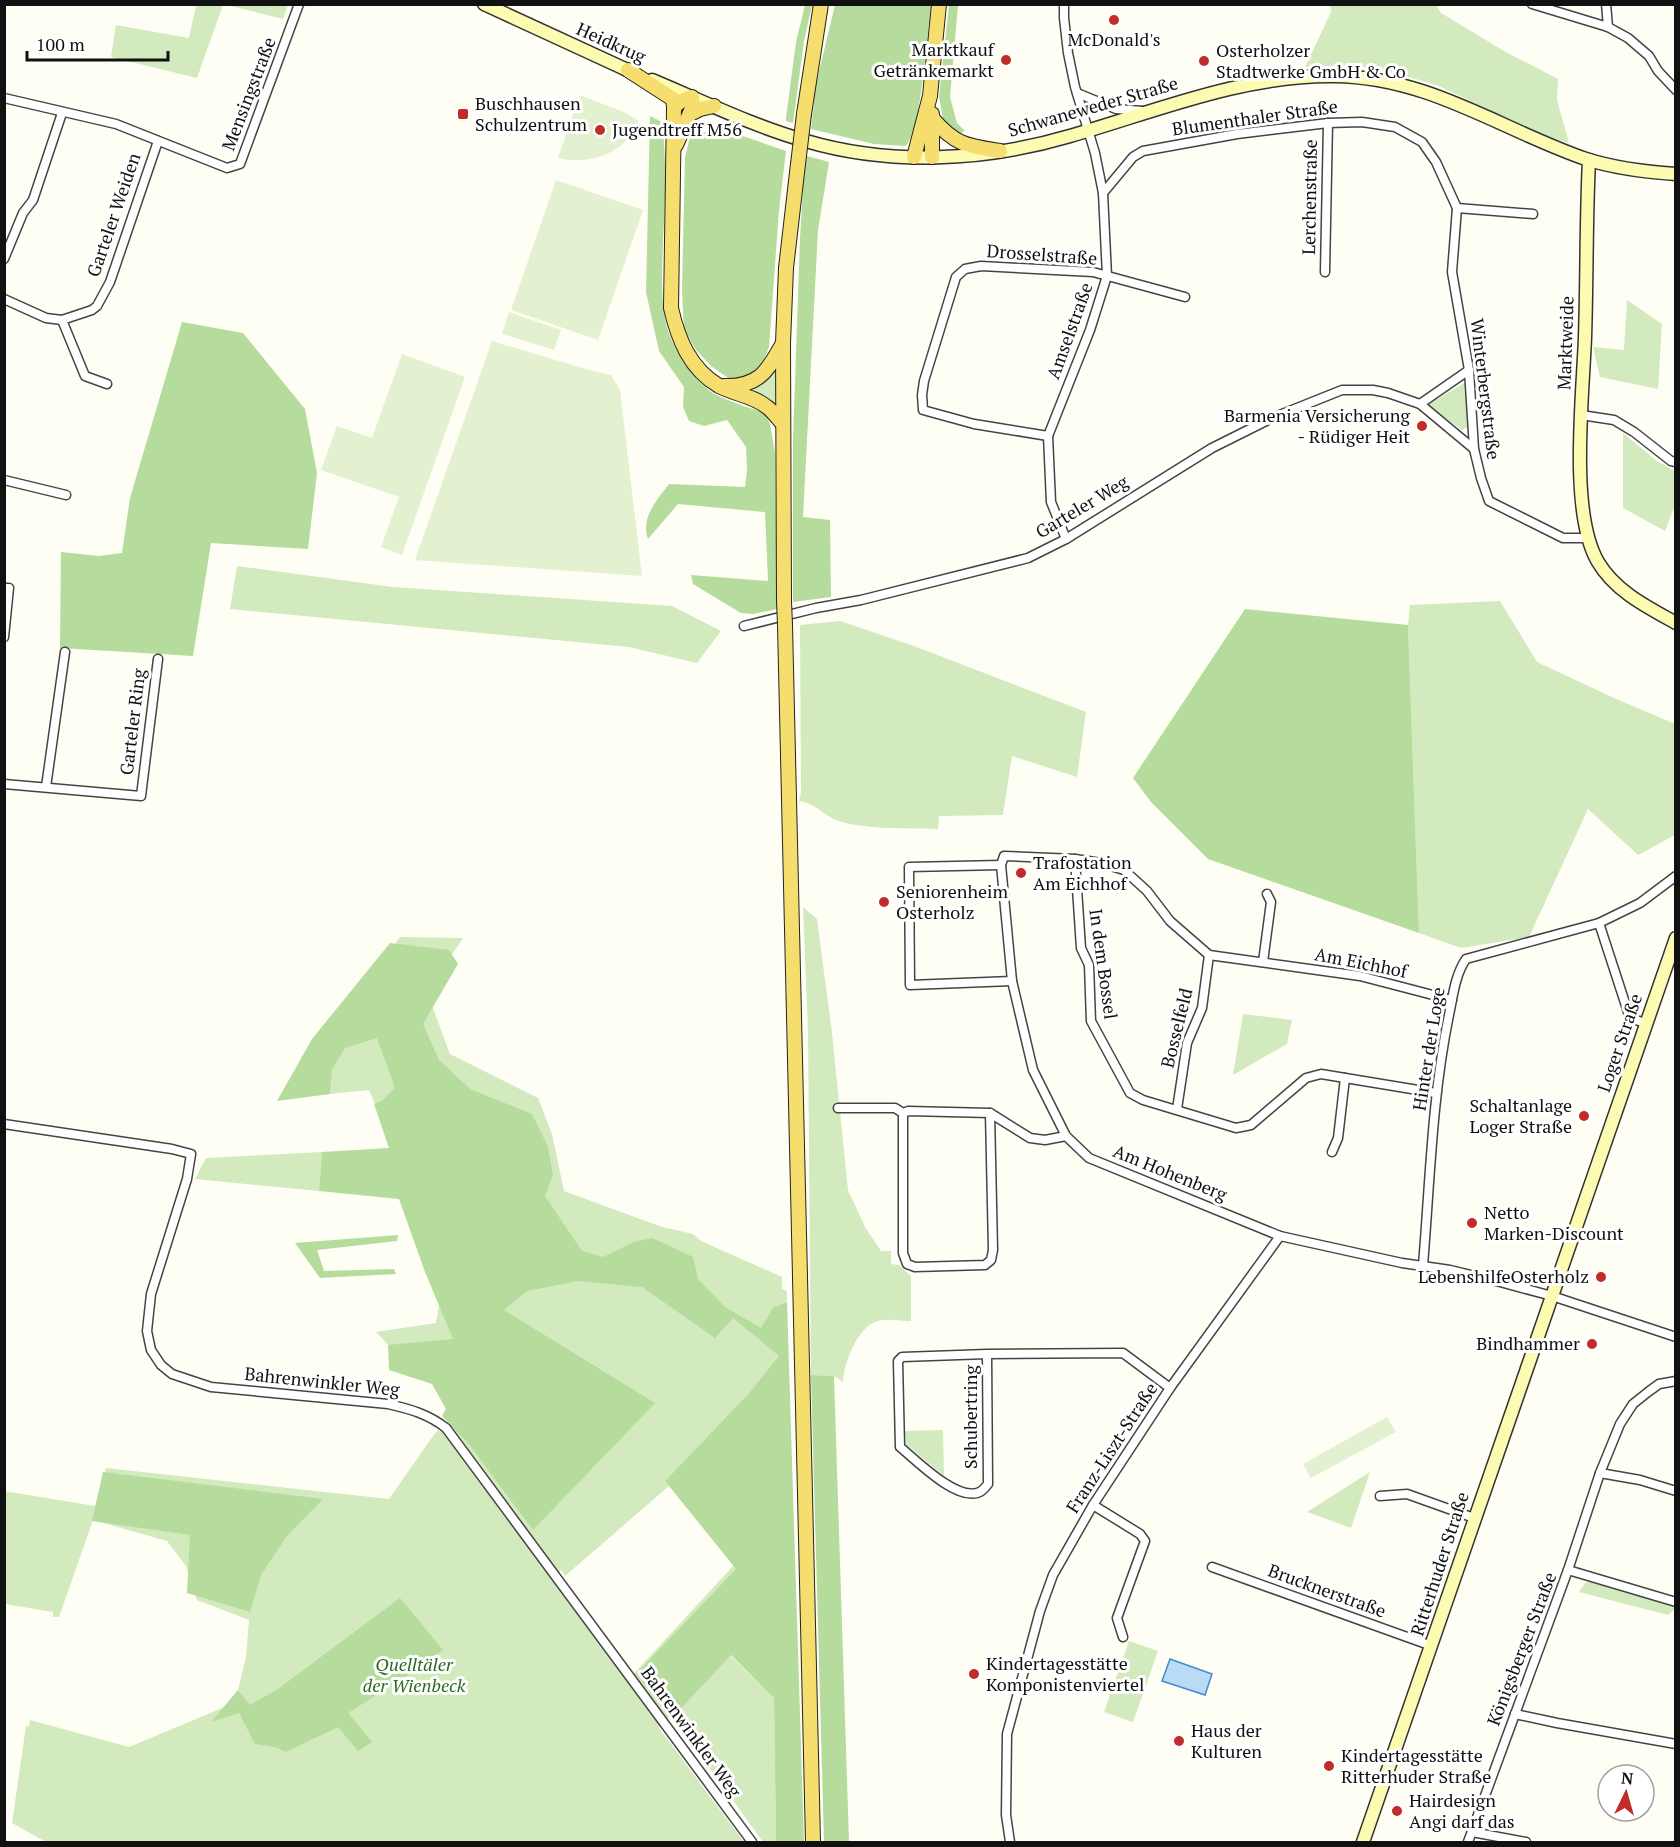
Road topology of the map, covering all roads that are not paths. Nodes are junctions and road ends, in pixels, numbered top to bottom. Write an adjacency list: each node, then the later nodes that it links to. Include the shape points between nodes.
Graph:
1 (299, 4): 23 (street, Mensingstraße, via 240,164 227,168)
2 (484, 4): 9 (street, Heidkrug)
3 (821, 4): 39 (main road, bridge, via 786,267)
4 (939, 4): 12 (main road)
5 (1065, 4): 11 (street, Amselstraße, via 1068,53)
6 (1532, 4): 8 (street)
7 (1606, 4): 8 (street)
8 (1608, 27): 10 (street, via 1649,56)
9 (628, 70): 13 (street, Heidkrug); 16 (main road, via 673,99)
10 (1676, 90)
11 (1077, 93): 17 (street, via 1116,108); 22 (street, Amselstraße)
12 (930, 96): 20 (main road); 26 (main road)
13 (692, 97): 15 (street, Schwaneweder Straße); 16 (main road); 19 (main road)
14 (4, 98): 18 (street, Mensingstraße)
15 (714, 106): 19 (main road); 26 (street, Schwaneweder Straße, via 808,142 852,152)
16 (674, 107): 24 (main road)
17 (1149, 111): 22 (street, Schwaneweder Straße); 28 (street, Schwaneweder Straße, via 1226,89 1288,78 1372,78 1458,102)
18 (62, 113): 23 (street, Mensingstraße, via 116,124); 33 (street, via 33,200 22,213)
19 (690, 114): 24 (main road)
20 (933, 119): 25 (main road, via 945,133 964,145); 27 (main road)
21 (1328, 123): 30 (street, Blumenthaler Straße, via 1143,151 1133,157); 31 (street, Blumenthaler Straße, via 1362,122 1395,127 1422,142); 34 (street, Lerchenstraße)
22 (1089, 130): 25 (street, Schwaneweder Straße); 30 (street, Amselstraße)
23 (158, 141): 38 (street, Garteler Weiden, via 110,282 92,310)
24 (674, 150): 42 (main road, via 671,308 684,350 700,371)
25 (1000, 151): 27 (street, Schwaneweder Straße)
26 (914, 157): 27 (street, Schwaneweder Straße)
27 (932, 157)
28 (1588, 160): 29 (street, Schwaneweder Straße); 44 (street, Marktweide)
29 (1676, 174)
30 (1103, 193): 35 (street, Amselstraße)
31 (1457, 208): 32 (street); 40 (street, Winterbergstraße, via 1452,272)
32 (1533, 214)
33 (4, 259)
34 (1325, 272)
35 (1107, 276): 36 (street); 46 (street, Amselstraße); 46 (street, Drosselstraße, via 981,266 965,269 957,277 924,381 923,410 974,424)
36 (1185, 297)
37 (4, 299): 38 (street, via 46,318)
38 (62, 320): 41 (street, via 85,376)
39 (783, 343): 42 (main road, via 761,377 737,386); 45 (main road)
40 (1469, 370): 43 (street); 47 (street, Winterbergstraße)
41 (107, 384)
42 (719, 385): 45 (main road, via 767,407)
43 (1420, 404): 47 (street, Garteler Weg); 52 (street, Garteler Weg, via 1373,390 1335,392 1212,448)
44 (1581, 415): 48 (street, via 1614,420); 51 (street, Marktweide, via 1581,495)
45 (783, 424): 102 (main road, bridge)
46 (1048, 436): 52 (street, Amselstraße, via 1051,502)
47 (1474, 449): 51 (street, Winterbergstraße, via 1489,501 1563,538)
48 (1676, 462)
49 (4, 480): 50 (street)
50 (66, 495)
51 (1587, 533): 54 (street, Marktweide, via 1606,575 1642,604)
52 (1066, 538): 55 (street, Garteler Weg, via 1028,558)
53 (4, 588): 56 (street, via 9,588)
54 (1676, 623)
55 (744, 626)
56 (4, 637)
57 (65, 652): 60 (street)
58 (158, 659): 60 (street, Garteler Ring, via 141,796)
59 (4, 784): 60 (street, Garteler Ring)
60 (46, 788)
61 (1075, 859): 62 (street, Am Hohenberg, via 1004,856); 67 (street, via 1124,870 1147,891 1170,921); 75 (street, In dem Bossel, via 1081,948 1089,965 1091,1021 1130,1093)
62 (1000, 865): 69 (street, Am Hohenberg); 69 (street, via 909,867 910,985)
63 (1676, 876): 65 (street, Hinter der Loge, via 1640,903)
64 (1268, 894): 68 (street, via 1271,902)
65 (1599, 923): 70 (street, Hinter der Loge, via 1466,959 1459,969); 71 (street, via 1628,1012 1633,1019)
66 (1676, 938): 71 (street, Loger Straße)
67 (1209, 955): 68 (street, Am Eichhof); 75 (street, Bosselfeld, via 1202,1008 1187,1043)
68 (1263, 962): 70 (street, Am Eichhof, via 1360,976)
69 (1012, 981): 79 (street, Am Hohenberg, via 1033,1070)
70 (1452, 1000): 73 (street, Hinter der Loge)
71 (1646, 1023): 83 (street, Loger Straße)
72 (1345, 1078): 73 (street, In dem Bossel); 75 (street, In dem Bossel, via 1321,1074 1306,1078 1251,1125 1236,1128); 80 (street, via 1338,1138)
73 (1437, 1093): 82 (street, Hinter der Loge)
74 (838, 1108): 76 (street, via 895,1108)
75 (1176, 1110)
76 (903, 1113): 77 (street); 77 (street, via 903,1253 907,1264 915,1267 985,1265 991,1260)
77 (990, 1113): 79 (street, via 1030,1138)
78 (4, 1124): 101 (street, Bahrenwinkler Weg, via 191,1154 187,1179 151,1294 147,1331 151,1350 161,1365 172,1374 211,1387 388,1404 414,1410 440,1424 456,1440)
79 (1066, 1136): 81 (street, Am Hohenberg, via 1089,1158)
80 (1332, 1152)
81 (1280, 1236): 82 (street, Am Hohenberg); 87 (street, Franz-Liszt-Straße)
82 (1423, 1265): 83 (street, Am Hohenberg)
83 (1552, 1296): 84 (street, Am Hohenberg); 92 (street, Ritterhuder Straße)
84 (1676, 1337)
85 (987, 1354): 85 (street, Schubertring, via 988,1485 979,1493 965,1494 937,1478 900,1447 898,1361 902,1357); 87 (street, Schubertring, via 1124,1353)
86 (1676, 1381): 88 (street, via 1659,1384 1634,1404 1620,1424)
87 (1170, 1388): 91 (street, Franz-Liszt-Straße)
88 (1600, 1473): 89 (street); 94 (street)
89 (1676, 1491)
90 (1380, 1496): 92 (street, via 1407,1494)
91 (1093, 1505): 96 (street, via 1145,1541 1117,1618); 103 (street, Franz-Liszt-Straße, via 1053,1575 1015,1700 1007,1734 1006,1815)
92 (1474, 1518): 97 (street, Ritterhuder Straße)
93 (1212, 1567): 97 (street, Brucknerstraße)
94 (1568, 1570): 95 (street, Königsberger Straße); 98 (street, Königsberger Straße)
95 (1676, 1602)
96 (1123, 1637)
97 (1432, 1646): 104 (street, Ritterhuder Straße)
98 (1515, 1714): 99 (street); 100 (street, Königsberger Straße)
99 (1676, 1744)
100 (1472, 1832): 105 (street, Königsberger Straße); 106 (street)
101 (752, 1842)
102 (813, 1842)
103 (1010, 1842)
104 (1362, 1842)
105 (1468, 1842)
106 (1526, 1842)

